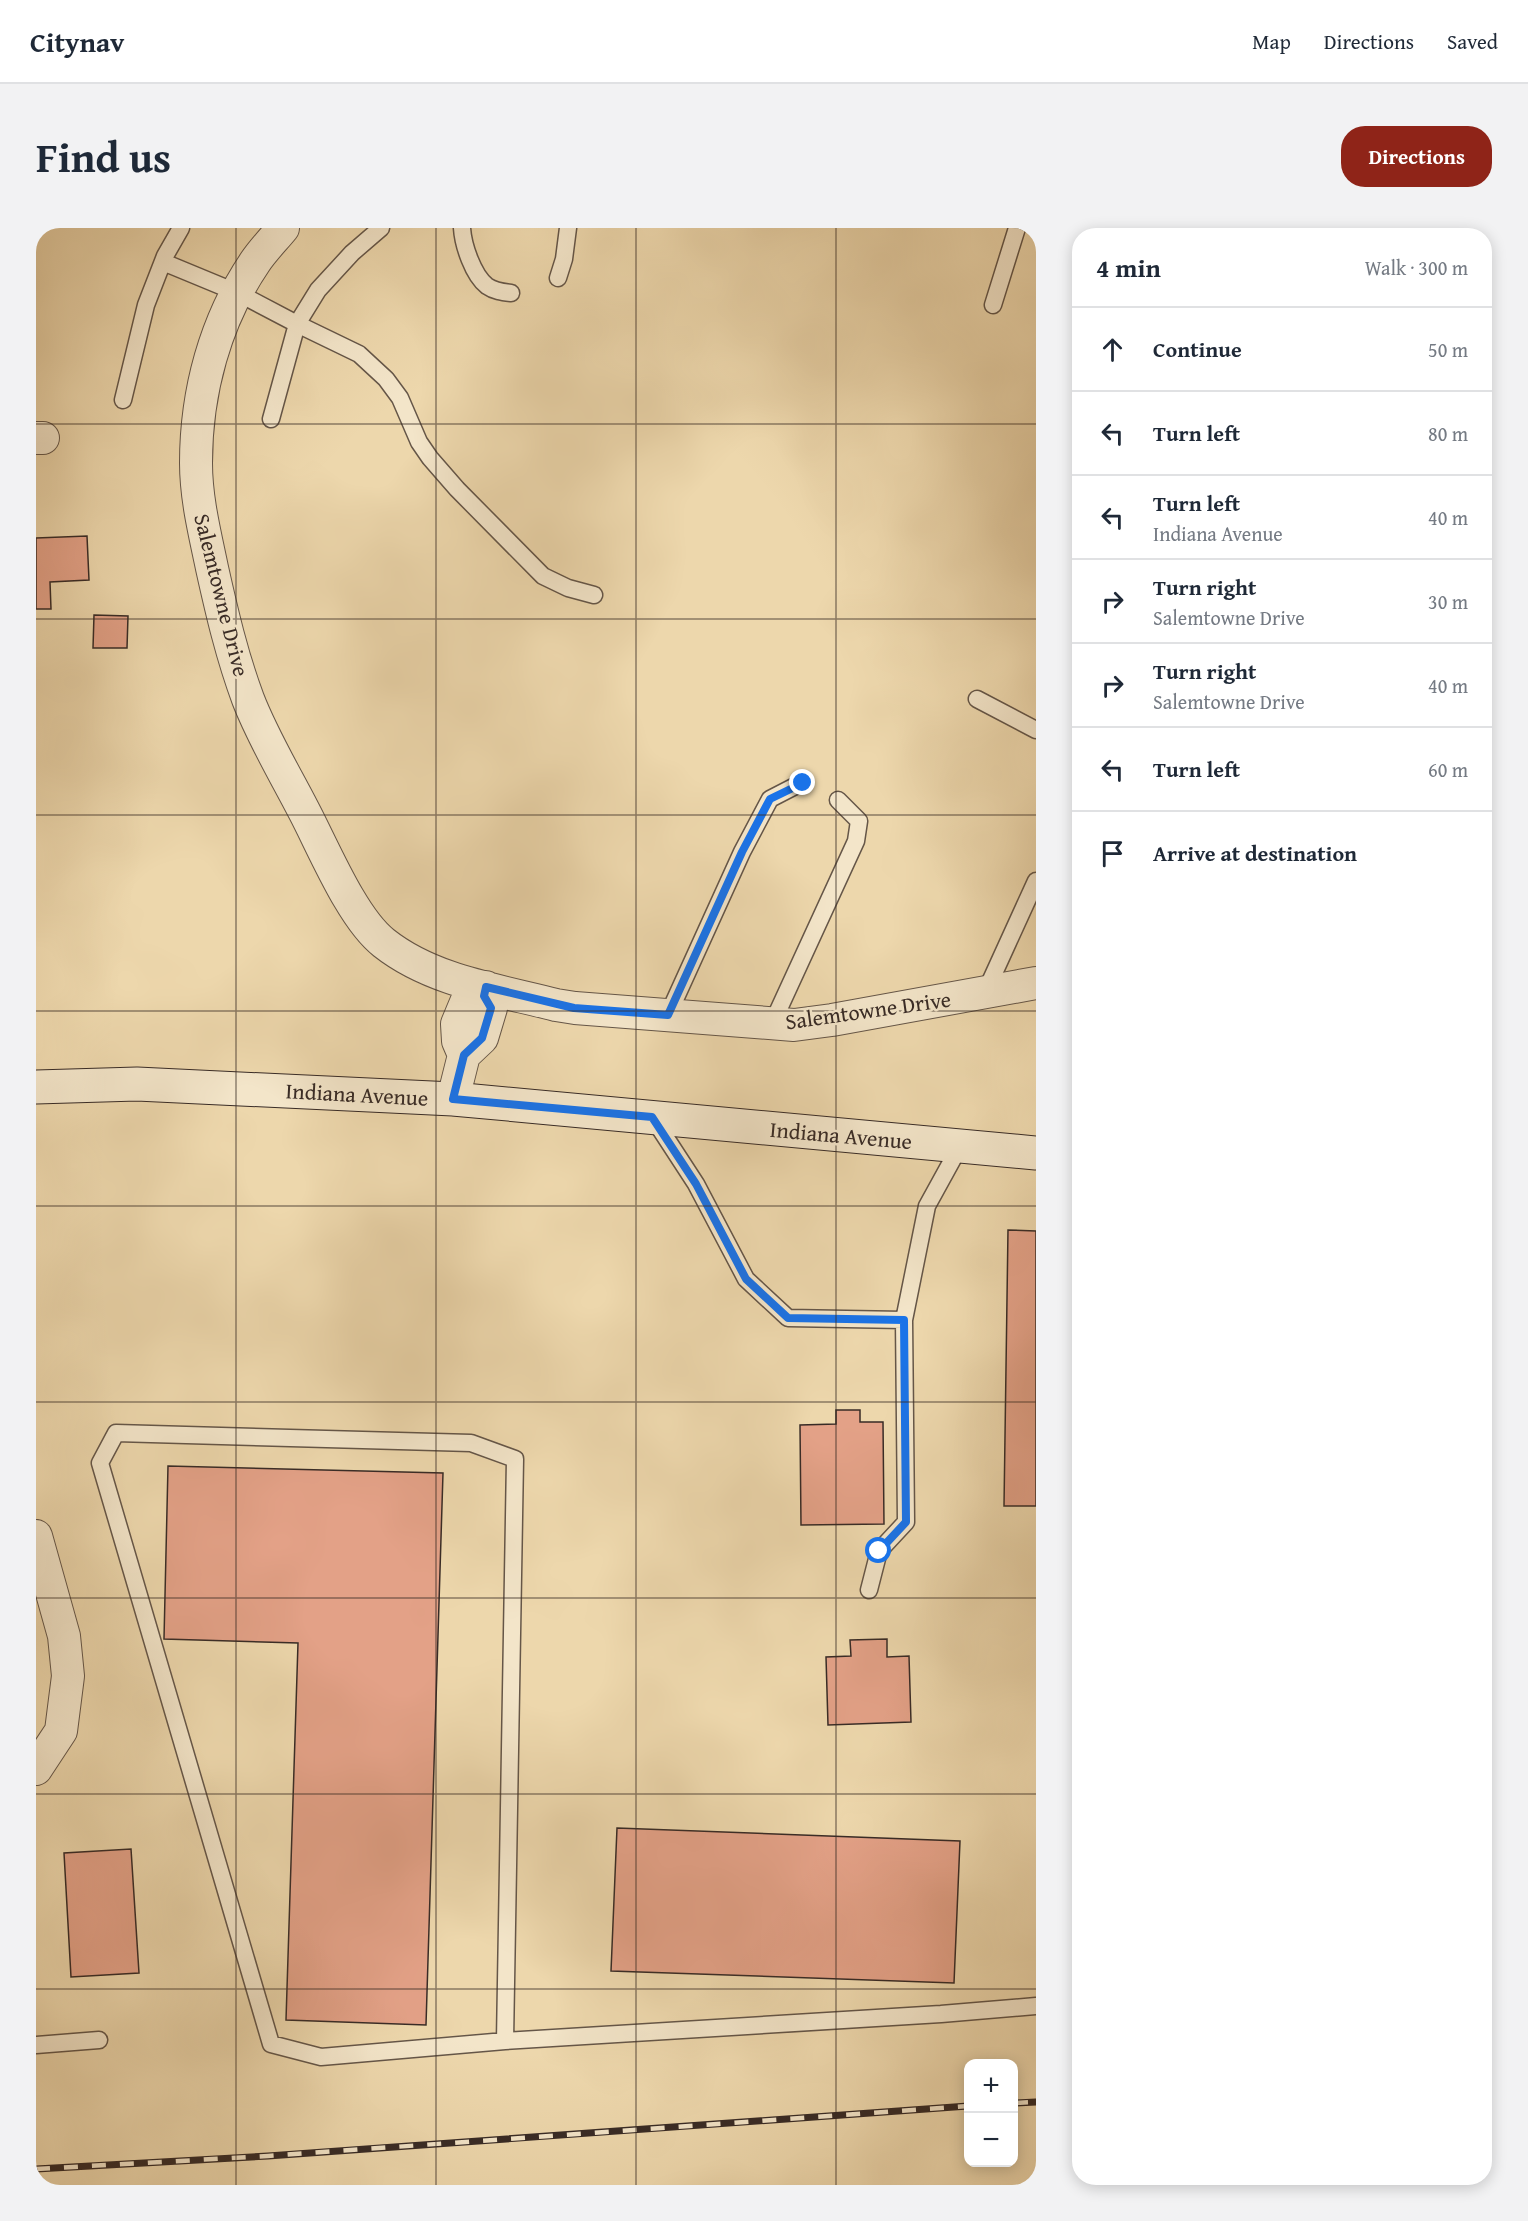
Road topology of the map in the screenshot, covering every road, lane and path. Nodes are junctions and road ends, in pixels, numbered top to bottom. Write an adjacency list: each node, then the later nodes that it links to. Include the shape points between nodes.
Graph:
1 (181, 228): 7 (lane)
2 (283, 228): 9 (street, Salemtowne Drive, via 255,262)
3 (381, 228): 12 (lane, via 318,290)
4 (462, 228): 10 (lane, via 463,244 485,284)
5 (568, 228): 8 (lane)
6 (1017, 228): 11 (lane)
7 (163, 262): 9 (lane); 13 (lane, via 146,305)
8 (558, 278)
9 (238, 293): 12 (lane); 22 (street, Salemtowne Drive, via 210,358 198,412 196,465 201,514 227,634 249,700 359,915 382,941 407,960)
10 (511, 293)
11 (993, 305)
12 (297, 324): 14 (lane); 15 (lane, via 359,354 386,379 430,458 543,576)
13 (123, 400)
14 (271, 419)
15 (594, 595)
16 (977, 699): 17 (lane)
17 (1036, 730)
18 (803, 783): 24 (lane, via 770,799)
19 (838, 800): 25 (lane, via 859,821 856,841)
20 (1036, 881): 23 (lane)
21 (1036, 983): 23 (street, Salemtowne Drive)
22 (485, 992): 24 (street, Salemtowne Drive, via 574,1008); 27 (street, via 467,1000 457,1024 464,1055)
23 (985, 993): 25 (street, Salemtowne Drive, via 832,1020)
24 (668, 1015): 25 (street, Salemtowne Drive)
25 (772, 1024)
26 (36, 1087): 27 (main road, Indiana Avenue, via 137,1084)
27 (453, 1099): 28 (main road, Indiana Avenue)
28 (652, 1117): 29 (main road, Indiana Avenue); 31 (lane, via 696,1184 746,1279 788,1318)
29 (960, 1146): 30 (main road, Indiana Avenue); 31 (lane, via 927,1206)
30 (1036, 1153)
31 (904, 1320): 33 (lane, via 906,1522 879,1551)
32 (36, 1536): 34 (street, via 64,1635 68,1676 61,1731)
33 (869, 1590)
34 (36, 1769)
35 (1036, 2006): 37 (lane)
36 (99, 2040): 38 (lane)
37 (505, 2041): 37 (lane, via 515,1459 471,1443 116,1433 99,1463 271,2044 321,2057)
38 (36, 2045)

